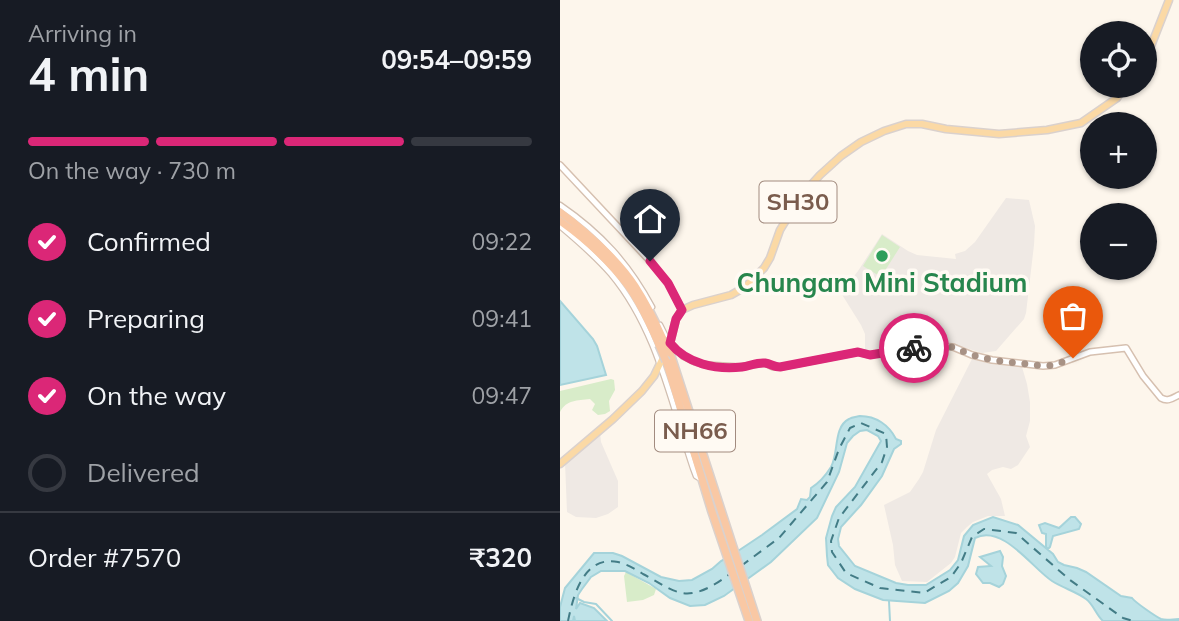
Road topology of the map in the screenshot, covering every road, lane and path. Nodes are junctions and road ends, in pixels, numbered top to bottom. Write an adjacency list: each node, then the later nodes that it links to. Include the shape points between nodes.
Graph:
1 (1169, 0): 2 (main road)
2 (1157, 31)
3 (1117, 98): 8 (main road, SH30, via 1080,123 1046,131 999,134 906,124 861,142 820,175 802,197 780,230 764,268 745,287)
4 (560, 165): 8 (main road, via 656,268)
5 (560, 205): 9 (street, via 626,264)
6 (560, 212): 9 (highway, NH66, via 580,226 633,283)
7 (560, 223): 9 (highway, NH66, via 573,230 628,286); 10 (street, via 612,275)
8 (682, 310): 9 (main road)
9 (664, 342): 10 (highway, NH66, bridge); 10 (main road); 11 (street); 14 (main road, via 695,362 740,367 762,363 780,367 858,352 870,355 940,346 992,360 1055,365 1090,352 1126,348 1161,398)
10 (665, 359): 12 (street); 13 (highway, NH66); 15 (highway, NH66); 16 (main road, via 614,419)
11 (677, 365): 13 (highway); 17 (street)
12 (663, 374): 15 (highway); 18 (street, via 693,468)
13 (680, 384): 17 (highway, NH66)
14 (1179, 395)
15 (678, 400): 18 (highway, NH66)
16 (560, 464)
17 (708, 472): 19 (highway, NH66)
18 (702, 479): 19 (highway, NH66)
19 (716, 510): 20 (highway, NH66)
20 (750, 616): 21 (highway, NH66)
21 (757, 621)

